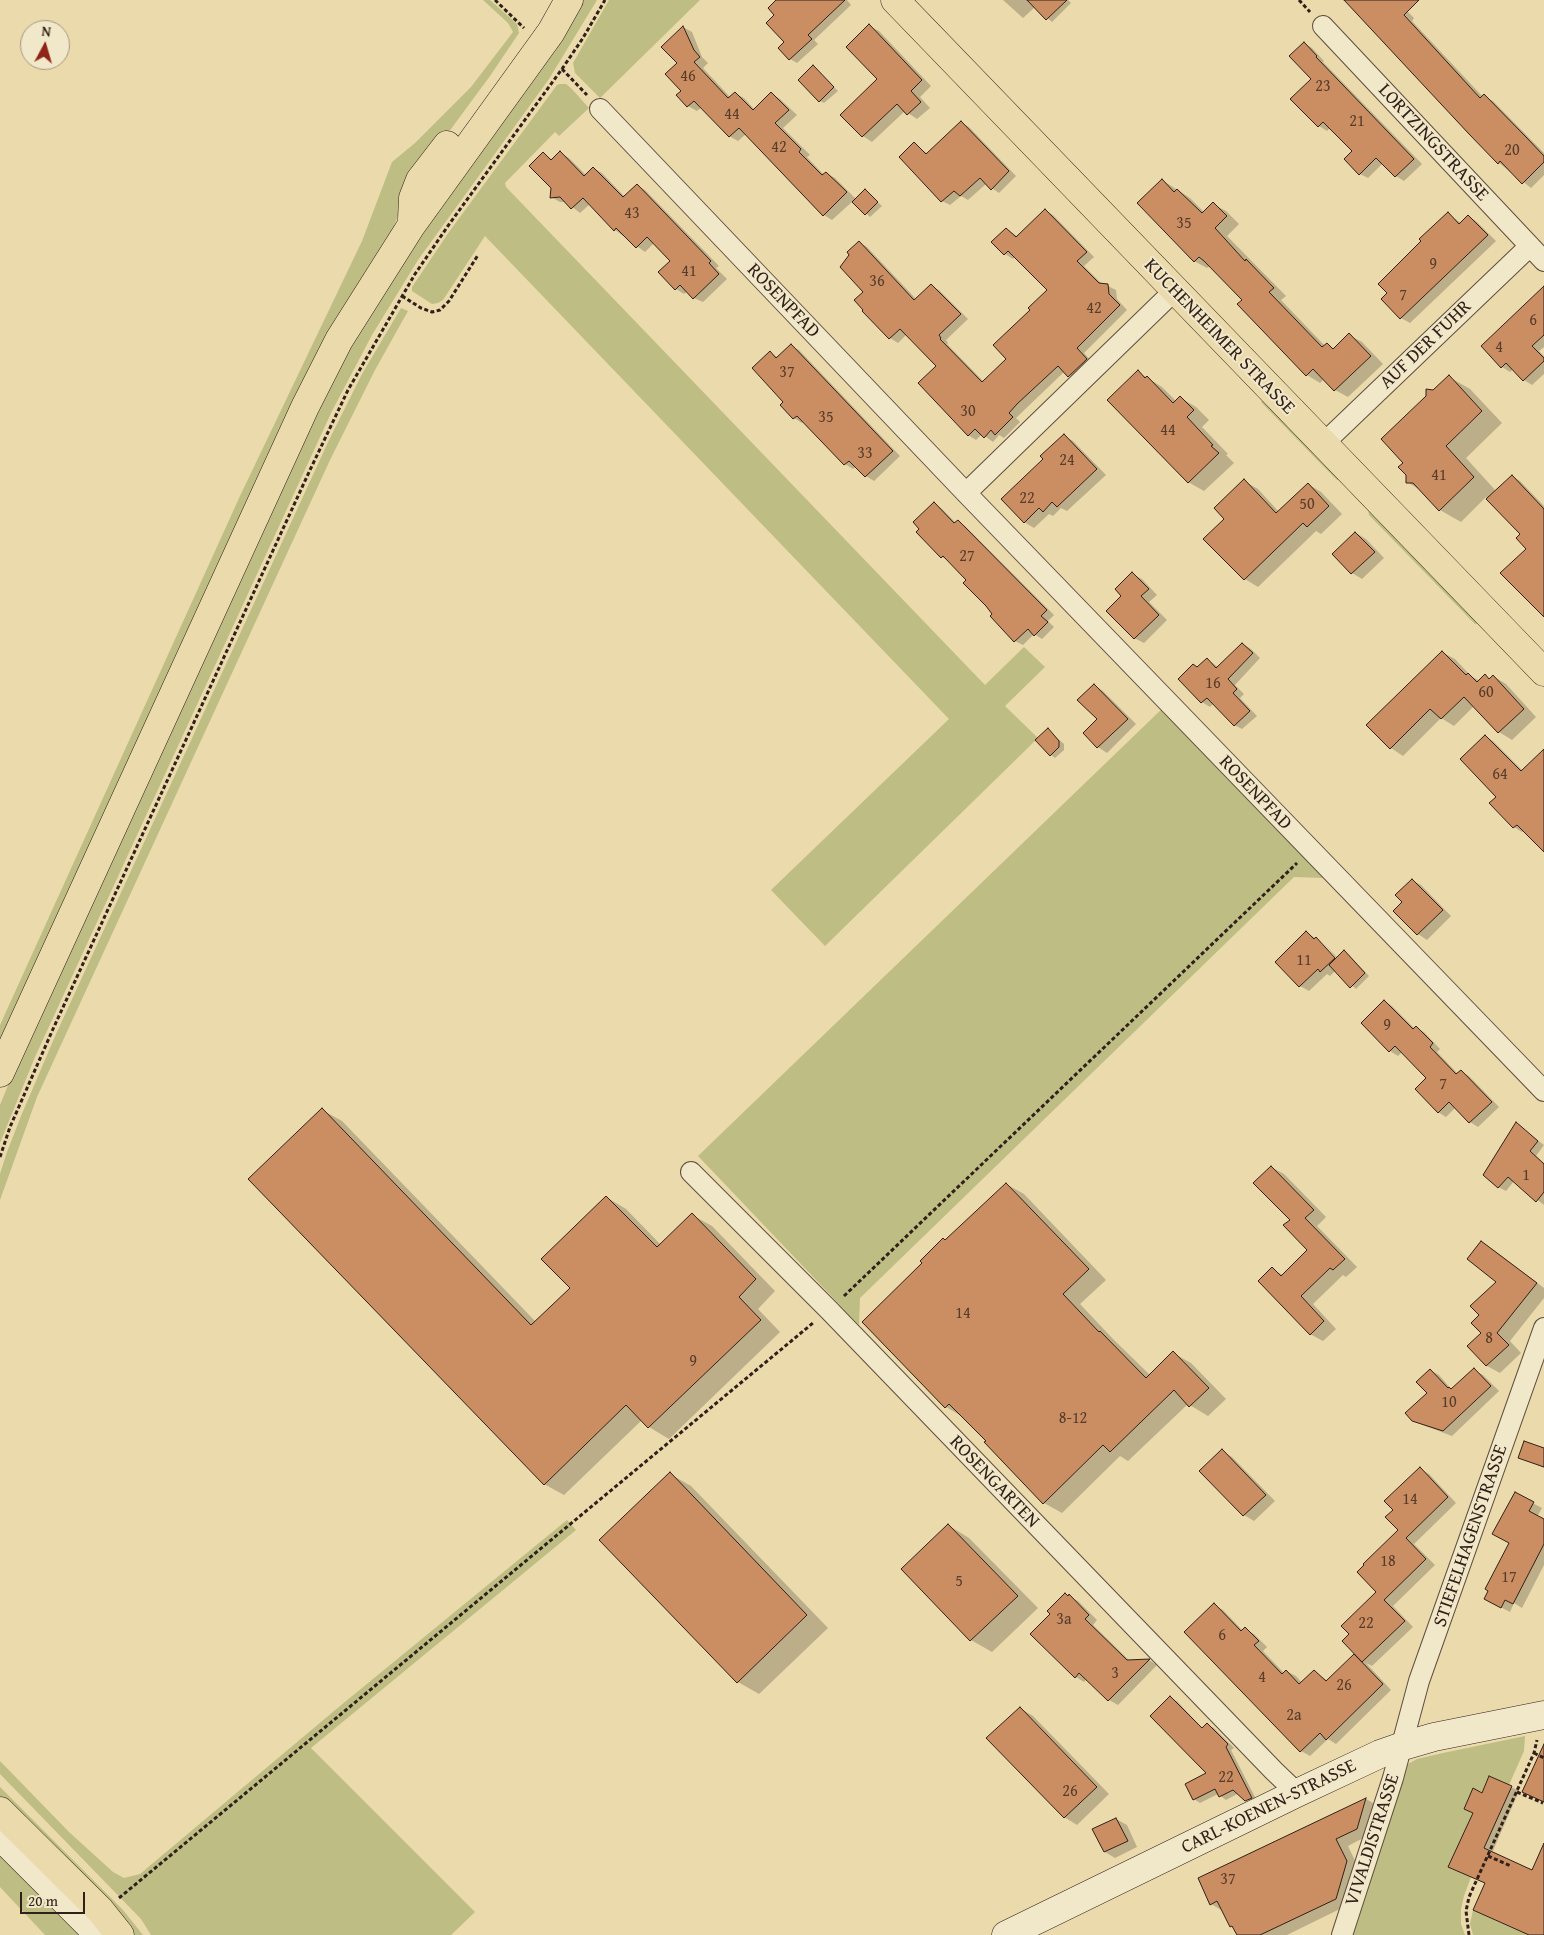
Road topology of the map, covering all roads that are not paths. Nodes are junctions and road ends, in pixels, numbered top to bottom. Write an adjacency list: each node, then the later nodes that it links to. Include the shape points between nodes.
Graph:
1 (547, 0): 6 (main road, via 452,139 420,180 413,198)
2 (569, 0): 6 (main road, via 551,32)
3 (895, 0): 8 (main road, KUCHENHEIMER STRASSE)
4 (1322, 26): 7 (street, LORTZINGSTRASSE)
5 (600, 109): 10 (street, ROSENPFAD)
6 (411, 226): 12 (main road, via 339,340 305,407)
7 (1537, 253): 9 (street, AUF DER FUHR)
8 (1174, 290): 9 (main road, KUCHENHEIMER STRASSE); 10 (street)
9 (1322, 444): 11 (main road, KUCHENHEIMER STRASSE)
10 (966, 493): 13 (street, ROSENPFAD)
11 (1544, 672)
12 (0, 1073)
13 (1544, 1091)
14 (691, 1172): 18 (street, ROSENGARTEN)
15 (1544, 1328): 17 (street, STIEFELHAGENSTRASSE, via 1419,1681)
16 (1541, 1716): 17 (street, CARL-KOENEN-STRASSE)
17 (1403, 1746): 18 (street, CARL-KOENEN-STRASSE); 24 (street, VIVALDISTRASSE)
18 (1297, 1793): 23 (street, CARL-KOENEN-STRASSE)
19 (0, 1811): 22 (main road, via 100,1910)
20 (0, 1836): 21 (street)
21 (99, 1935)
22 (120, 1935)
23 (1006, 1935)
24 (1342, 1935)

